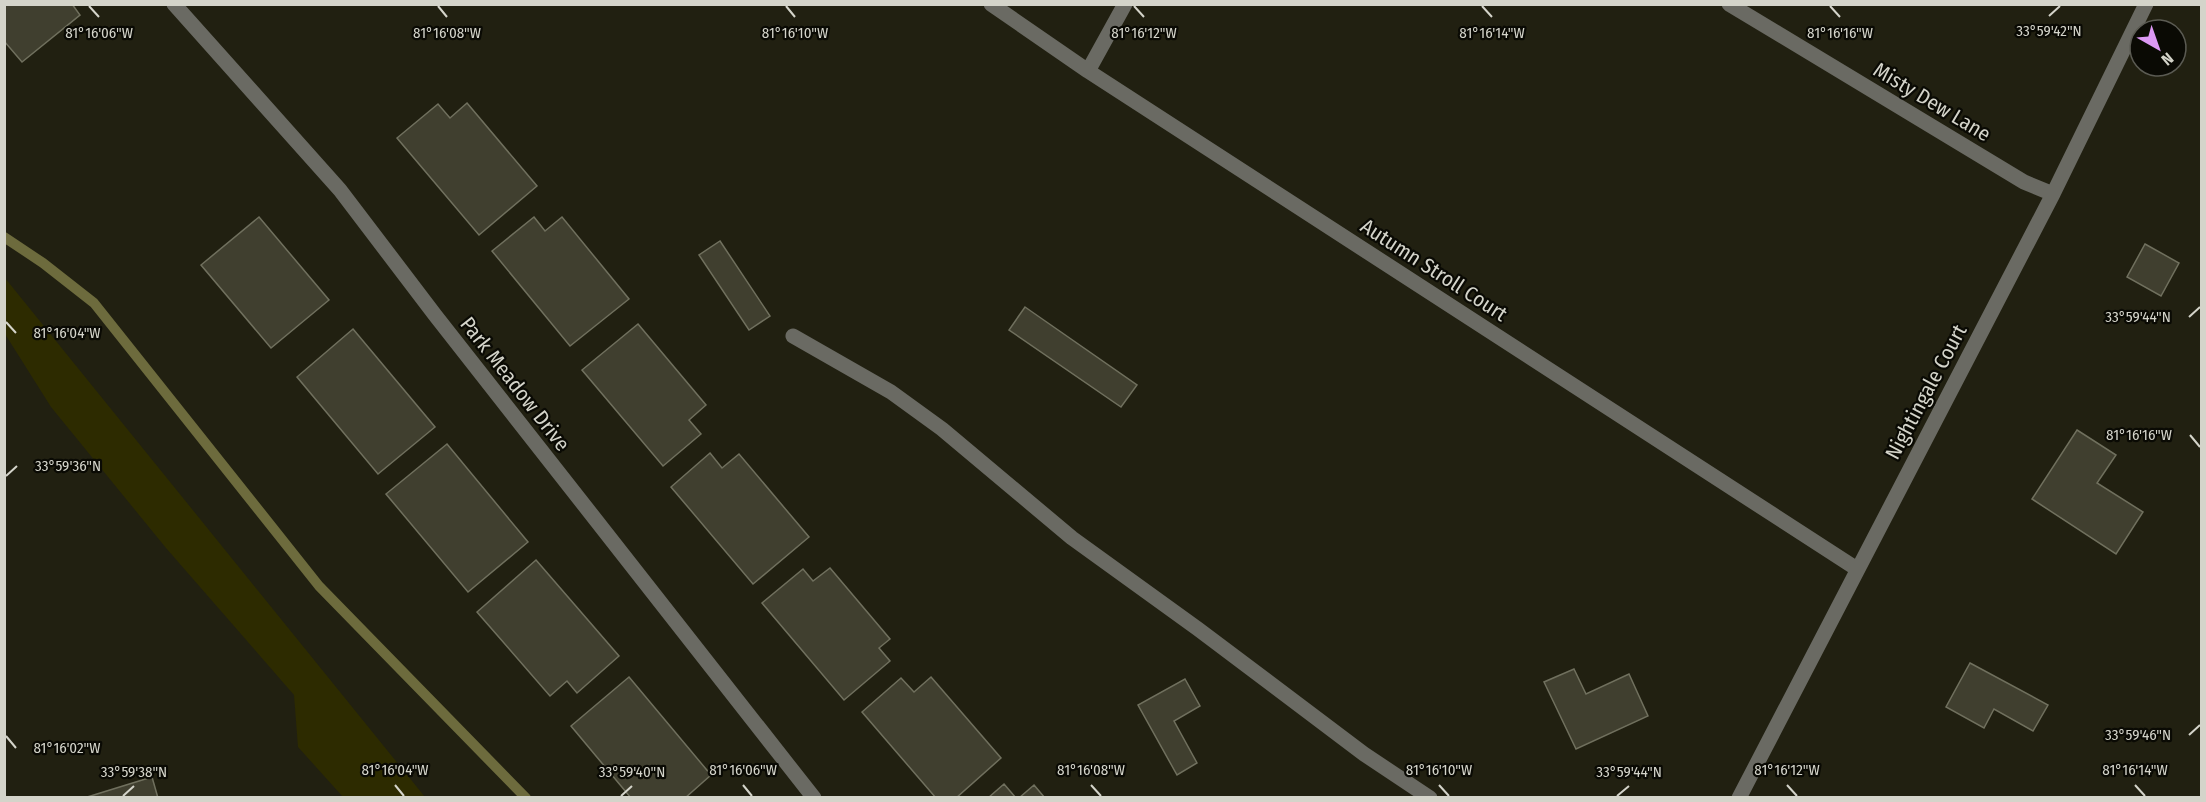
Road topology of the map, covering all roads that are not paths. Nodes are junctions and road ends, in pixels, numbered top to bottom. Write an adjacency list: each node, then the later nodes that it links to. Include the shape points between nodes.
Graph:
1 (174, 4): 10 (street, Park Meadow Drive, via 340,190)
2 (991, 4): 6 (street, Autumn Stroll Court)
3 (1125, 4): 6 (street)
4 (1729, 4): 7 (street, Misty Dew Lane, via 2024,182)
5 (2146, 4): 7 (street, Nightingale Court)
6 (1088, 71): 9 (street, Autumn Stroll Court)
7 (2053, 194): 9 (street, Nightingale Court)
8 (793, 336): 11 (street, via 900,398 1072,538 1364,754)
9 (1857, 569): 12 (street, Nightingale Court)
10 (814, 798)
11 (1430, 798)
12 (1739, 798)

